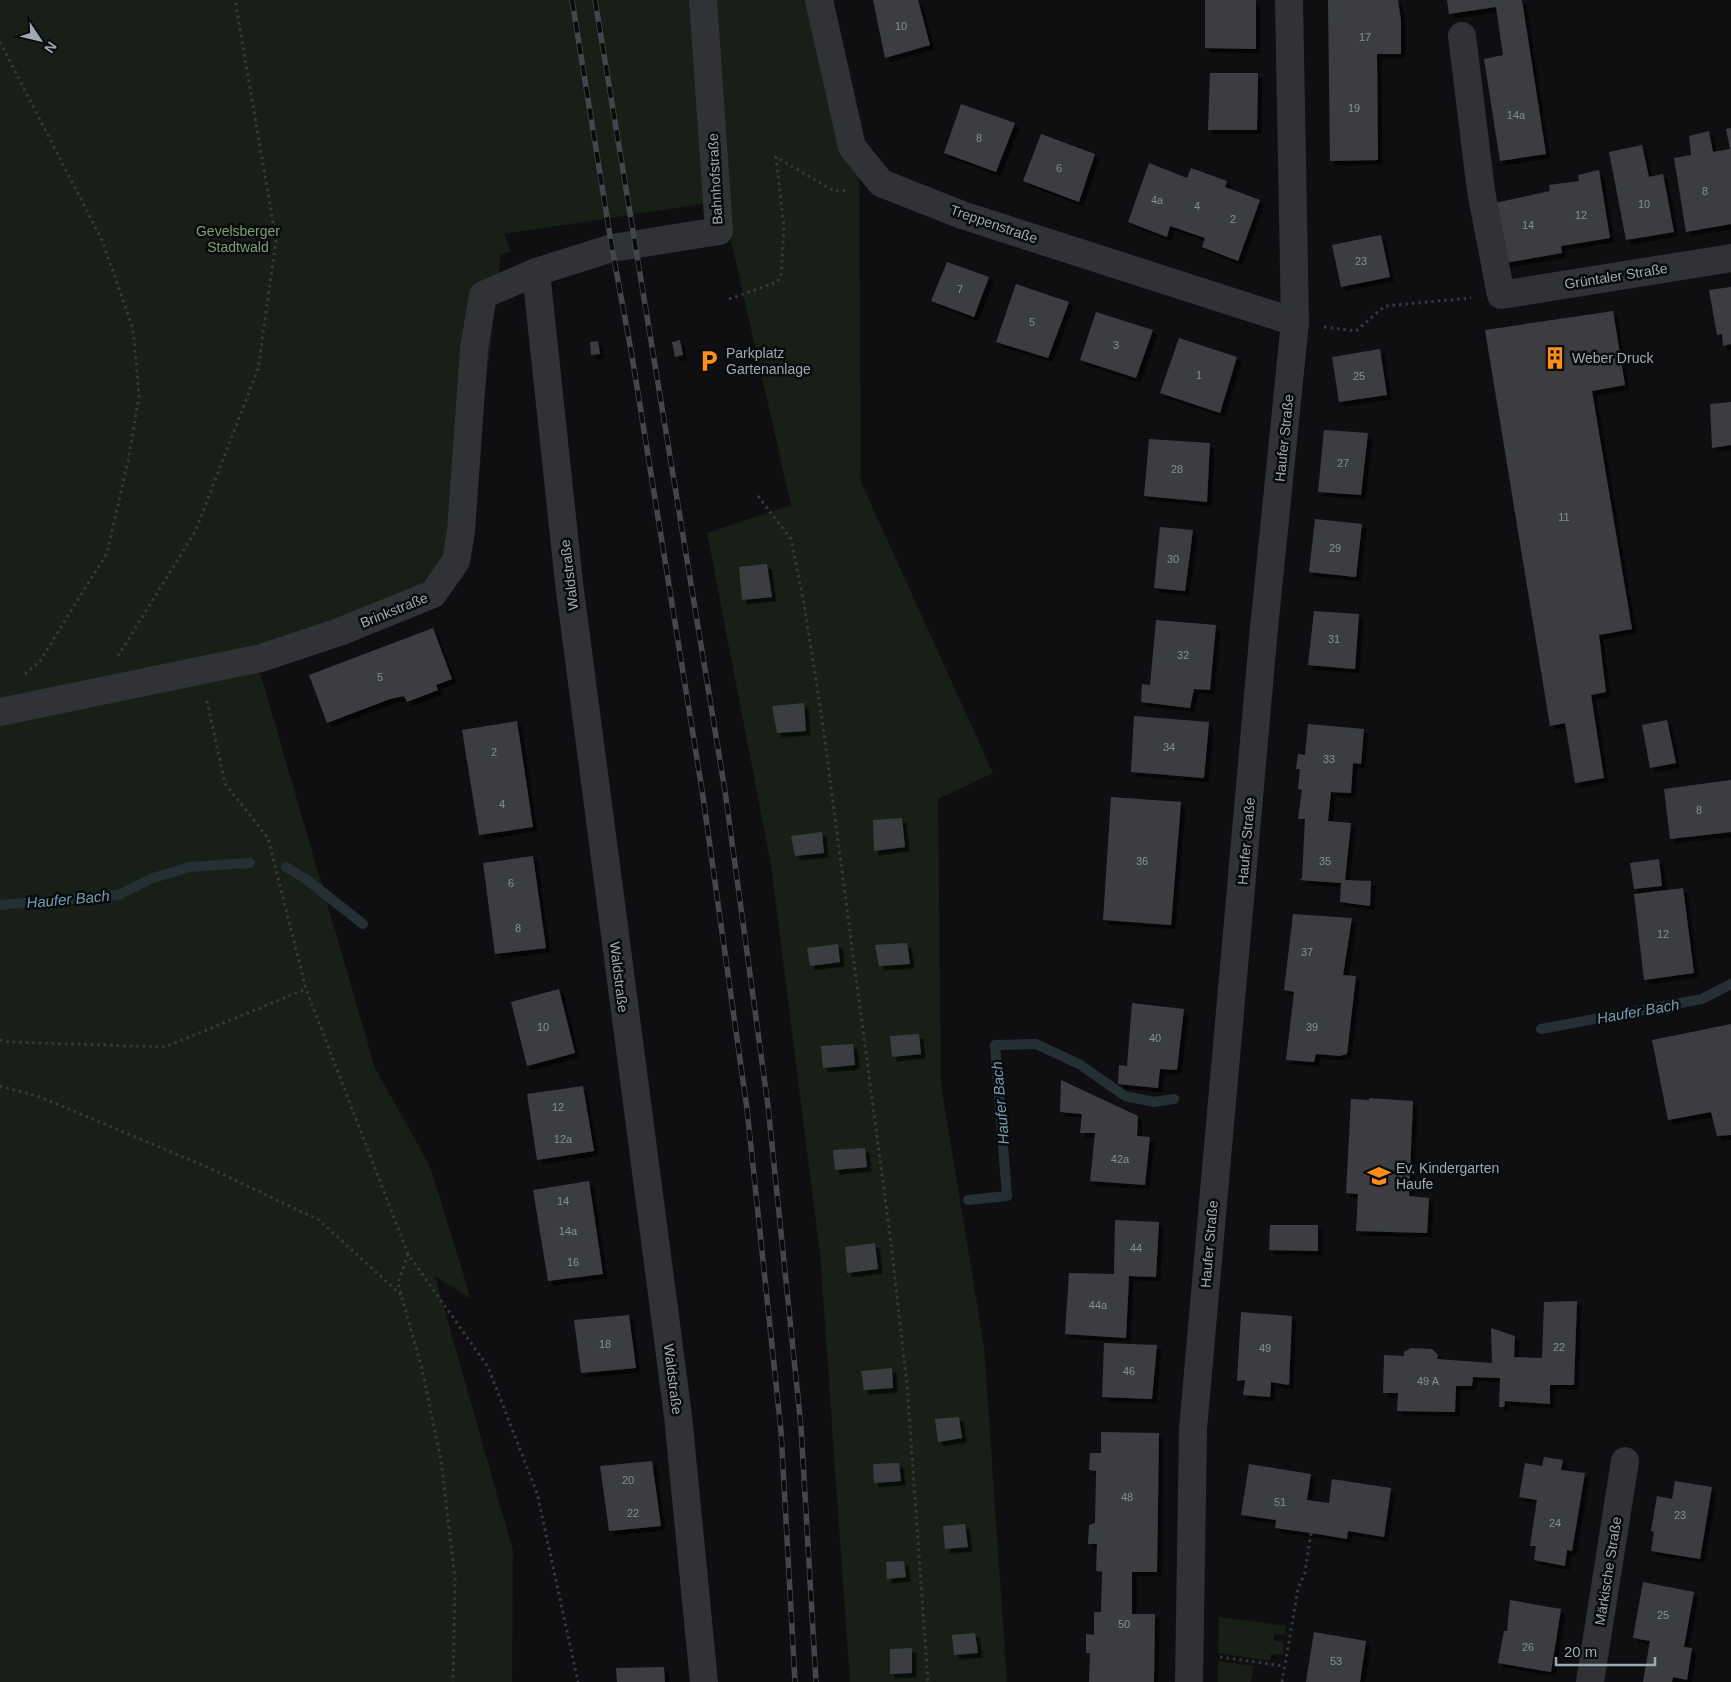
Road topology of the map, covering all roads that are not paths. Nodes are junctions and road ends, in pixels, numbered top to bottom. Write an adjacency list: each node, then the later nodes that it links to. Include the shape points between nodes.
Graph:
1 (703, 0): 6 (street, Bahnhofstraße, via 719,231 612,248)
2 (819, 0): 7 (street, Treppenstraße, via 852,146 881,183 962,215)
3 (1289, 0): 7 (street, Haufer Straße)
4 (1462, 36): 5 (street, Grüntaler Straße, via 1481,191 1501,295)
5 (1731, 258)
6 (536, 272): 8 (street, Brinkstraße, via 483,295 474,349 461,531 456,560 434,594 262,658); 10 (street, Waldstraße, via 569,583 678,1416)
7 (1295, 322): 11 (street, Haufer Straße, via 1264,628 1192,1429)
8 (0, 712)
9 (1625, 1461): 12 (street, Märkische Straße)
10 (704, 1682)
11 (1189, 1682)
12 (1590, 1682)

